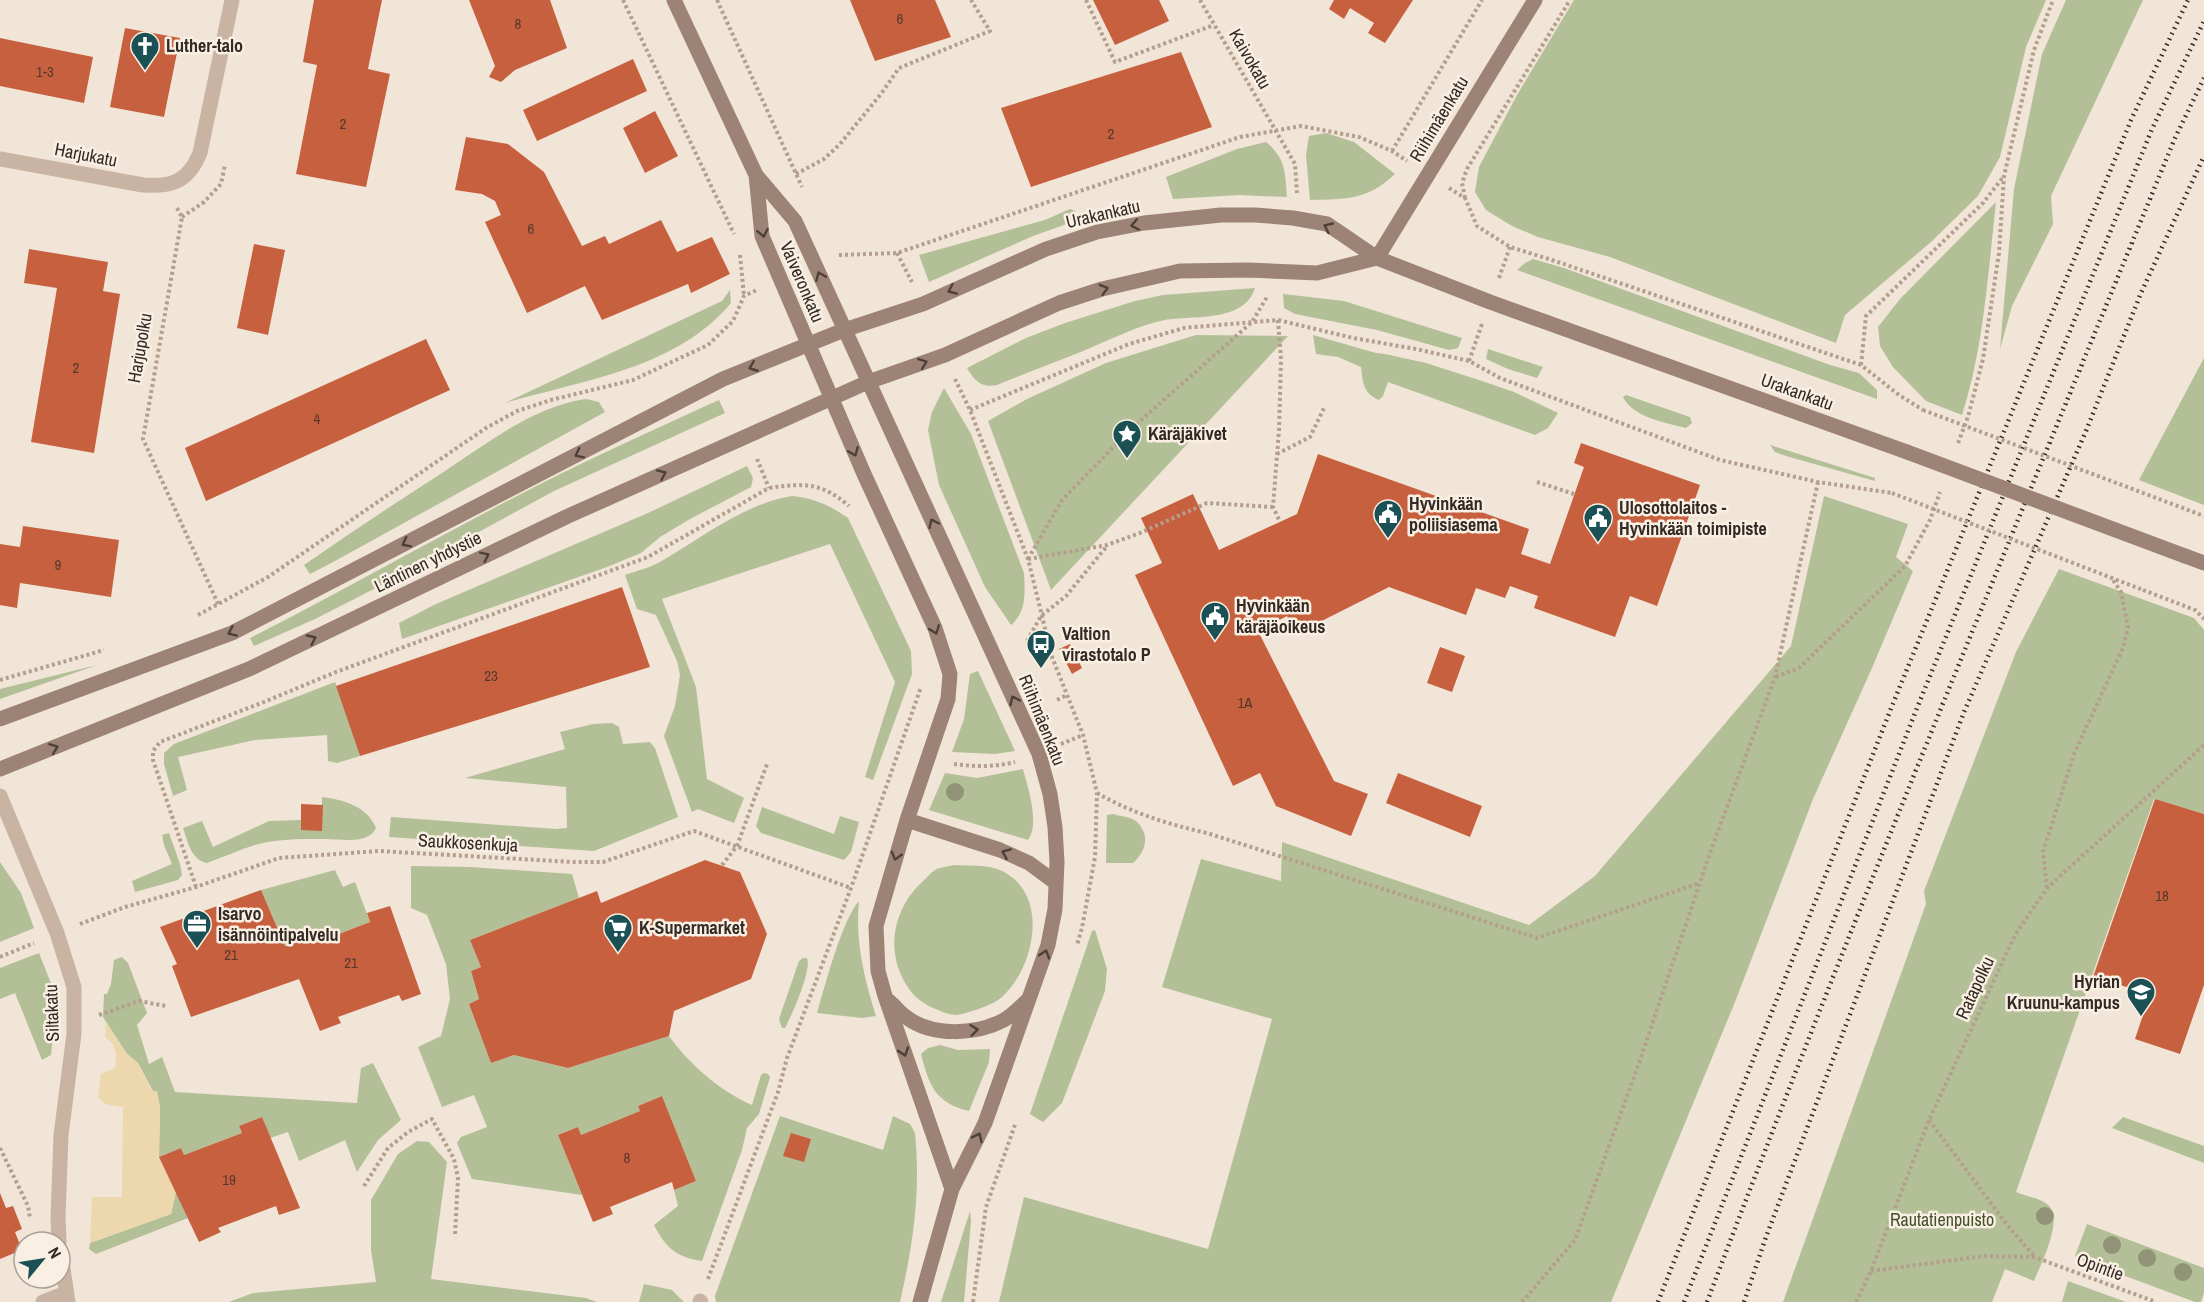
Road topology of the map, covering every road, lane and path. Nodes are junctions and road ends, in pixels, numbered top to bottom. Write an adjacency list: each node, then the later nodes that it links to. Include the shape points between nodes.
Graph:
1 (232, 0): 19 (street, via 195,167)
2 (623, 0): 22 (path)
3 (674, 0): 17 (main road, Vaiveronkatu)
4 (717, 0): 16 (path)
5 (971, 0): 16 (path, via 990,31 898,68 840,144 824,159)
6 (1086, 0): 12 (path, via 1115,62)
7 (1200, 0): 12 (path, Kaivokatu)
8 (1482, 0): 14 (path)
9 (1535, 0): 25 (main road, Riihimäenkatu)
10 (1570, 0): 21 (path, via 1467,169 1462,183)
11 (2053, 0): 18 (path, via 2034,50)
12 (1214, 25): 13 (path, Kaivokatu)
13 (1276, 132)
14 (1392, 151)
15 (0, 159): 19 (street, Harjukatu)
16 (796, 174): 20 (path)
17 (756, 175): 26 (main road, Vaiveronkatu, via 795,221); 27 (main road, Vaiveronkatu, one-way to 27, via 762,237)
18 (2004, 176): 33 (path, via 1983,203 1866,316); 39 (path, via 1999,253 1983,359)
19 (165, 187): 52 (path, Harjupolku, via 182,217 143,439)
20 (806, 194)
21 (1465, 198)
22 (739, 243)
23 (897, 253): 26 (path, via 834,255)
24 (740, 254): 28 (path)
25 (1377, 258): 31 (main road, Urakankatu, one-way to 31, via 1327,224 1293,218 1221,215 1144,223 1097,232 1046,249 923,304); 34 (main road, one-way to 25, via 945,355 1059,303 1143,279 1192,271 1317,273); 50 (main road, Urakankatu, bridge)
26 (815, 263): 31 (main road, Vaiveronkatu, one-way to 26)
27 (779, 281): 28 (path); 32 (main road, Vaiveronkatu)
28 (744, 296): 52 (path, via 733,321 708,345 633,380 517,411 486,428 268,577)
29 (1278, 320): 30 (path); 40 (path, via 1281,359); 42 (path, via 1469,361 1500,378 1695,452)
30 (1252, 322): 37 (path, via 1184,328 1129,344); 49 (path, via 1132,428 1062,500 1028,559)
31 (844, 330): 32 (main road, Läntinen yhdystie); 34 (main road, Vaiveronkatu)
32 (808, 345): 35 (main road, Vaiveronkatu); 55 (main road, Läntinen yhdystie, one-way to 55, via 723,379)
33 (1861, 364)
34 (868, 382): 35 (main road, Läntinen yhdystie); 69 (main road, Riihimäenkatu, one-way to 34)
35 (831, 399): 58 (main road, Läntinen yhdystie, one-way to 35, via 566,517); 70 (main road, one-way to 70, via 935,628 950,674 948,699)
36 (1324, 408): 40 (path, via 1310,437)
37 (970, 410)
38 (1923, 410): 47 (path, bridge)
39 (1957, 447)
40 (1277, 454): 45 (path)
41 (1537, 482): 44 (path)
42 (1818, 482): 51 (path, bridge, via 1892,493); 59 (path)
43 (1941, 489): 59 (path, via 1930,520 1905,566 1799,668)
44 (1574, 494)
45 (1273, 507): 48 (path); 49 (path, via 1207,503)
46 (852, 508): 64 (path, via 815,486 769,488 648,557)
47 (2204, 516)
48 (1280, 522)
49 (1107, 545): 56 (path, via 1066,596 1041,616)
50 (2204, 562)
51 (2111, 578): 53 (path, bridge, via 2195,610); 82 (path, via 2121,592 2128,627 2123,648 2074,754 2060,797 2043,852)
52 (219, 605): 54 (path); 55 (path, Harjupolku)
53 (2204, 619)
54 (188, 620)
55 (232, 633): 65 (main road, Läntinen yhdystie)
56 (1027, 641)
57 (111, 648): 60 (path)
58 (249, 669): 64 (path); 72 (main road, Läntinen yhdystie, one-way to 58)
59 (1775, 677): 79 (path)
60 (0, 680)
61 (923, 681): 68 (path)
62 (1067, 695): 63 (path)
63 (1057, 700)
64 (264, 702): 80 (path, via 160,742 153,751)
65 (0, 719)
66 (1083, 735): 69 (path)
67 (2204, 745): 82 (path, Ratapolku)
68 (898, 752): 70 (path); 81 (path)
69 (1039, 754): 70 (path, via 999,765 969,766); 78 (main road, Riihimäenkatu, via 1055,827)
70 (929, 759): 75 (main road)
71 (767, 764): 76 (path)
72 (0, 769)
73 (1096, 793): 79 (path, via 1125,809 1174,826 1207,833 1537,938)
74 (0, 796): 93 (street, Siltakatu, via 57,933 74,987 74,1034 61,1135)
75 (907, 820): 78 (main road, one-way to 75, via 1029,863 1000,850); 84 (main road, one-way to 84, via 876,926 878,971)
76 (737, 846): 77 (path); 80 (path, Saukkosenkuja, via 694,831 603,862 379,851 279,858); 81 (path, Saukkosenkuja)
77 (722, 865)
78 (1056, 883): 85 (main road, Riihimäenkatu, one-way to 78, via 1048,945)
79 (1700, 883): 101 (path, via 1575,1240)
80 (196, 887): 83 (path, Saukkosenkuja)
81 (851, 888): 98 (path)
82 (2047, 888): 88 (path, Ratapolku, via 2015,935)
83 (79, 924)
84 (885, 996): 85 (main road, one-way to 85, via 906,1017 926,1028 948,1032 982,1029 1006,1019); 91 (main road, one-way to 91)
85 (1030, 997): 91 (main road, Riihimäenkatu, one-way to 85, via 985,1123)
86 (166, 1006): 87 (path, via 139,1001)
87 (96, 1016)
88 (1929, 1120): 95 (path); 96 (path, Ratapolku)
89 (0, 1148): 92 (path, via 27,1206)
90 (364, 1186): 94 (path, via 388,1148 432,1119 454,1159 458,1178)
91 (952, 1189): 100 (main road, Riihimäenkatu)
92 (31, 1224)
93 (58, 1230)
94 (454, 1235)
95 (2034, 1257): 96 (path, via 1983,1256); 103 (path, Opintie)
96 (1871, 1271): 102 (path, Ratapolku)
97 (67, 1297): 99 (street)
98 (700, 1301)
99 (43, 1302)
100 (920, 1302)
101 (1522, 1302)
102 (1856, 1302)
103 (2156, 1302)

